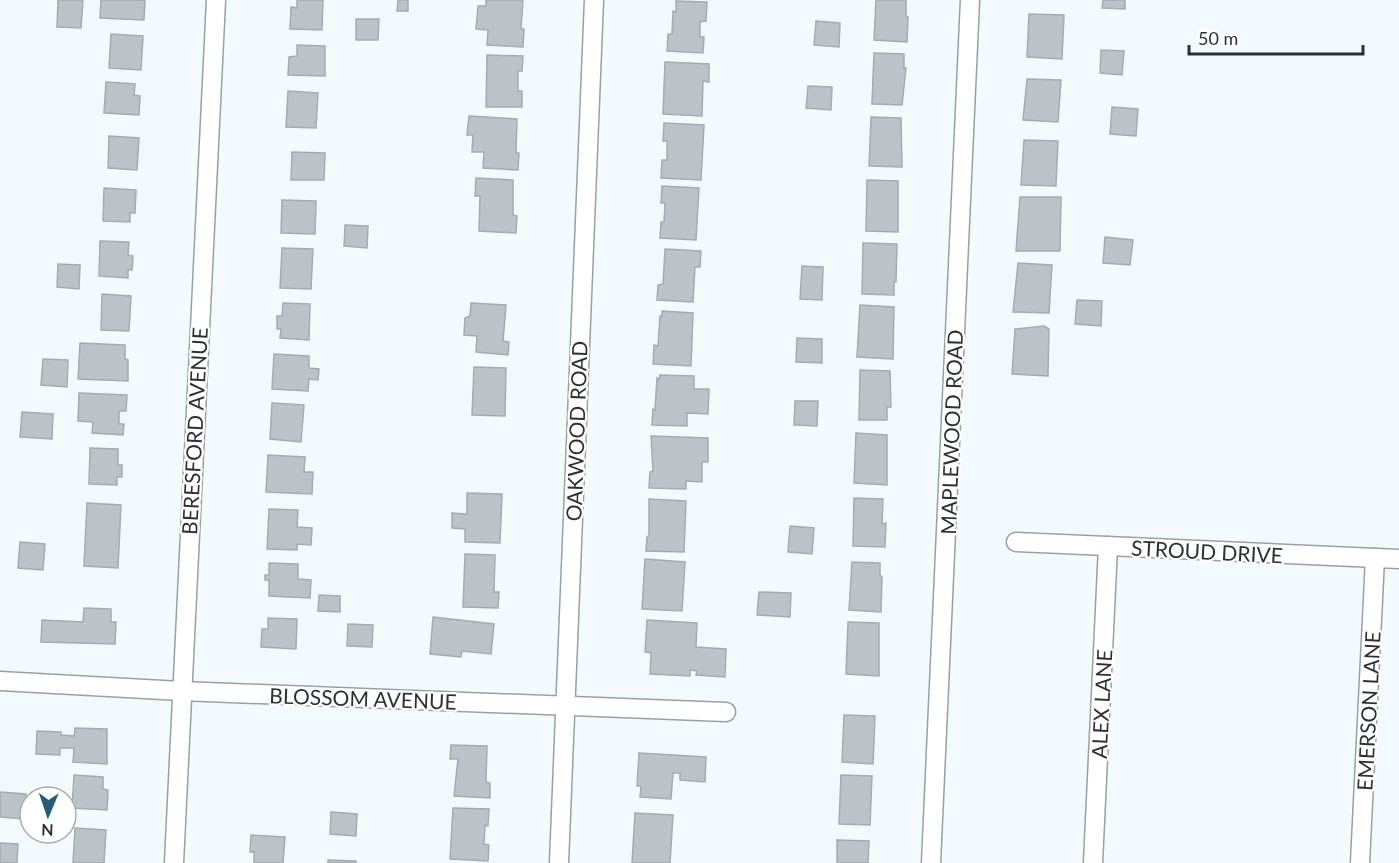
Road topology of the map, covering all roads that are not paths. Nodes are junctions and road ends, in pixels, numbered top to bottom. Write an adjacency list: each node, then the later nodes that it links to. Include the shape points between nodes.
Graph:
1 (216, 0): 9 (street, BERESFORD AVENUE)
2 (594, 0): 10 (street, OAKWOOD ROAD)
3 (970, 0): 14 (street, MAPLEWOOD ROAD)
4 (1016, 542): 5 (street, STROUD DRIVE)
5 (1108, 546): 6 (street, STROUD DRIVE); 15 (street, ALEX LANE)
6 (1376, 558): 7 (street, STROUD DRIVE); 16 (street, EMERSON LANE)
7 (1399, 560)
8 (0, 681): 9 (street, BLOSSOM AVENUE)
9 (181, 691): 10 (street, BLOSSOM AVENUE); 12 (street, BERESFORD AVENUE)
10 (564, 705): 11 (street, BLOSSOM AVENUE); 13 (street, OAKWOOD ROAD)
11 (726, 712)
12 (174, 863)
13 (559, 863)
14 (931, 863)
15 (1093, 863)
16 (1360, 863)

